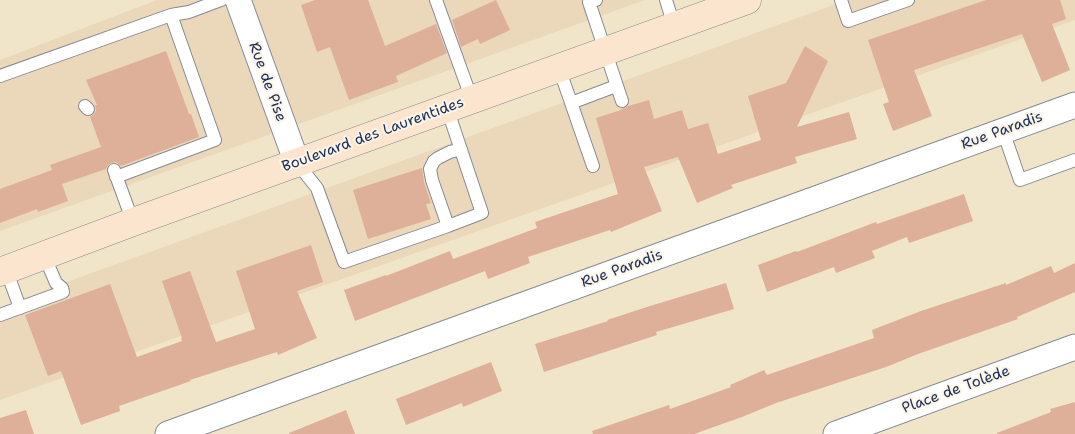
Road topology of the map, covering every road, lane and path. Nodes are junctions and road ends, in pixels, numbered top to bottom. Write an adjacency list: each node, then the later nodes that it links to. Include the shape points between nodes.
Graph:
1 (221, 0): 9 (lane)
2 (238, 0): 22 (street, Rue de Pise)
3 (436, 0): 17 (lane)
4 (596, 0): 11 (lane, via 590,2)
5 (666, 0): 10 (lane)
6 (747, 0): 10 (main road, Boulevard des Laurentides)
7 (841, 0): 8 (lane, via 848,21)
8 (908, 0)
9 (171, 15): 13 (lane); 24 (lane, via 215,140 115,174)
10 (674, 26): 11 (main road, Boulevard des Laurentides)
11 (605, 51): 12 (main road, Boulevard des Laurentides); 14 (lane)
12 (559, 68): 16 (lane); 17 (main road, Boulevard des Laurentides)
13 (0, 76)
14 (616, 86): 15 (lane); 16 (lane)
15 (622, 101)
16 (571, 103): 23 (lane)
17 (459, 104): 20 (lane); 22 (main road, Boulevard des Laurentides)
18 (1075, 105): 19 (street, Rue Paradis)
19 (1003, 131): 21 (lane, via 1020,180); 31 (street, Rue Paradis)
20 (461, 149): 25 (lane, via 438,158 430,169); 25 (lane, via 482,213)
21 (1075, 160)
22 (297, 163): 24 (main road, Boulevard des Laurentides); 25 (lane, via 317,188 344,262)
23 (593, 166)
24 (133, 222): 26 (main road, Boulevard des Laurentides)
25 (448, 226)
26 (44, 255): 27 (main road, Boulevard des Laurentides); 28 (lane, via 63,292)
27 (3, 270): 28 (lane)
28 (20, 308): 29 (lane)
29 (0, 315)
30 (1075, 347): 32 (street, Place de Tolède)
31 (168, 434)
32 (836, 434)

